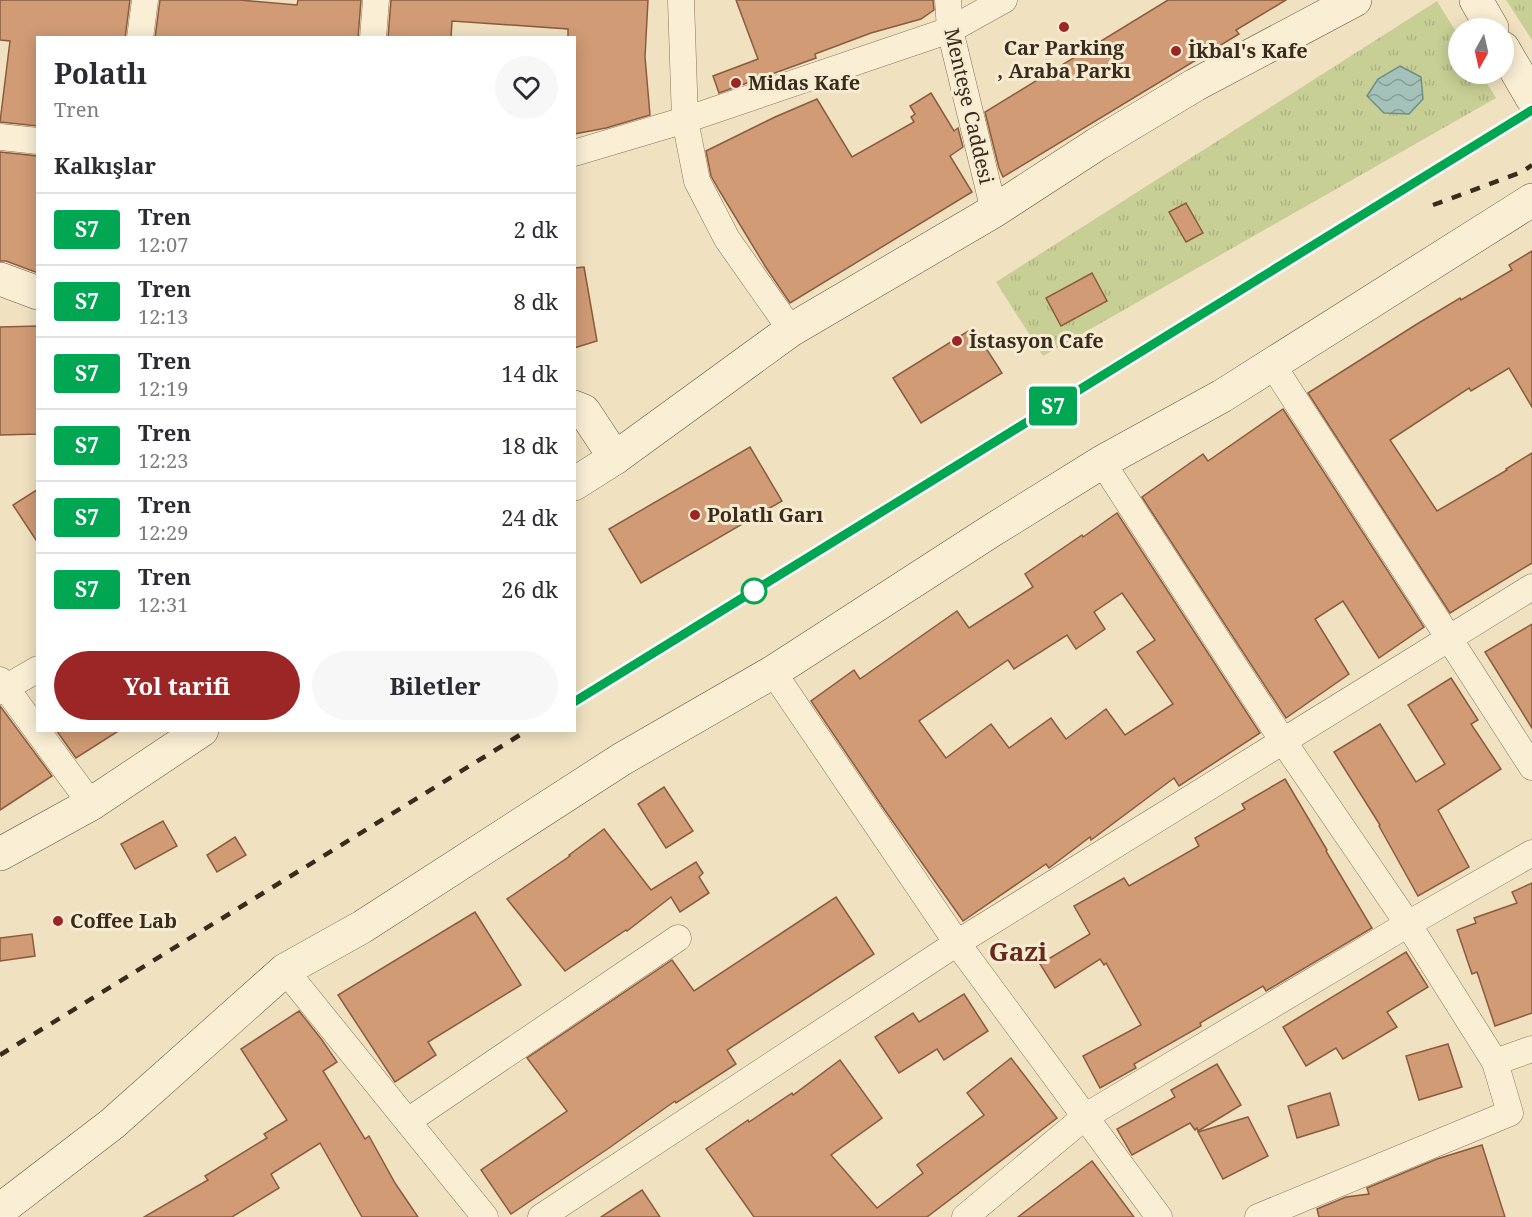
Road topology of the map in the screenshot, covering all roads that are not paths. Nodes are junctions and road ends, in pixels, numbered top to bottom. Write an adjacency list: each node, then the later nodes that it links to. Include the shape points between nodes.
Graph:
1 (144, 0): 10 (street)
2 (376, 0): 11 (street)
3 (681, 0): 14 (street)
4 (948, 0): 9 (street, Menteşe Caddesi)
5 (1004, 0): 9 (street)
6 (1355, 0): 19 (street, via 1195,85)
7 (1476, 0): 8 (street)
8 (1486, 18)
9 (950, 30): 14 (street); 19 (street, Menteşe Caddesi)
10 (140, 36)
11 (373, 36)
12 (1514, 67): 13 (street)
13 (1532, 98)
14 (685, 120): 17 (street); 22 (street, via 697,181 727,239)
15 (0, 137): 16 (street)
16 (36, 141)
17 (576, 152)
18 (1532, 200): 23 (street)
19 (994, 211): 22 (street)
20 (0, 279): 21 (street)
21 (36, 292)
22 (791, 330): 25 (street)
23 (1272, 364): 26 (street); 29 (street)
24 (576, 408): 25 (street, via 584,411)
25 (615, 458): 27 (street)
26 (1102, 462): 31 (street); 36 (street)
27 (576, 483)
28 (1532, 587): 29 (street)
29 (1449, 639): 36 (street); 37 (street)
30 (36, 670): 32 (street)
31 (773, 672): 43 (street); 44 (street, via 622,759 362,927)
32 (2, 687): 34 (street)
33 (36, 732): 38 (street)
34 (36, 732)
35 (199, 732): 38 (street)
36 (1283, 741): 41 (street); 43 (street)
37 (1532, 767)
38 (91, 804): 40 (street)
39 (1532, 853): 41 (street)
40 (0, 854)
41 (1408, 924): 46 (street); 47 (street)
42 (678, 939): 48 (street)
43 (957, 943): 47 (street); 51 (street)
44 (285, 970): 48 (street); 49 (street, via 112,1124)
45 (1532, 1049): 46 (street)
46 (1495, 1062): 54 (street, via 1510,1113)
47 (1086, 1116): 52 (street); 53 (street)
48 (408, 1121): 50 (street)
49 (0, 1210)
50 (485, 1217)
51 (541, 1217)
52 (965, 1217)
53 (1159, 1217)
54 (1258, 1217)

